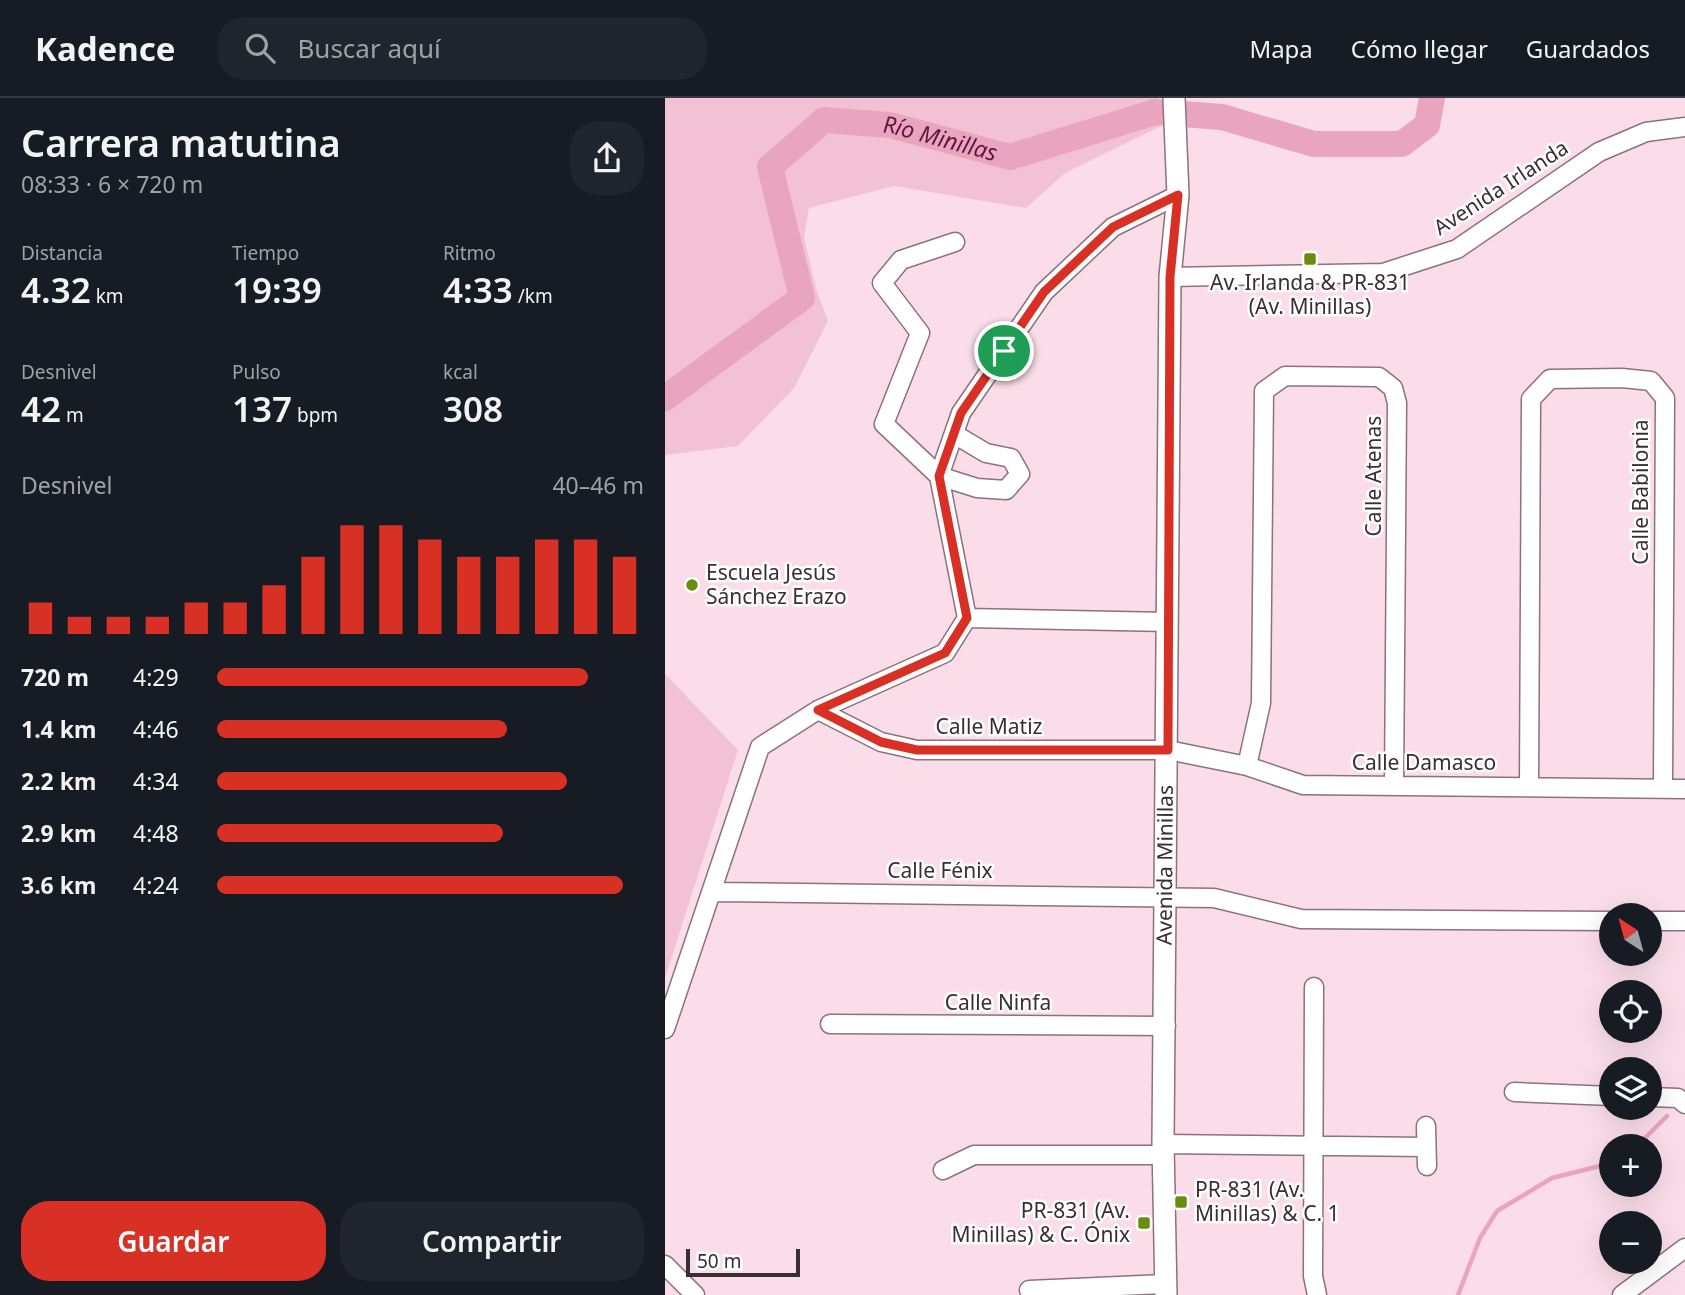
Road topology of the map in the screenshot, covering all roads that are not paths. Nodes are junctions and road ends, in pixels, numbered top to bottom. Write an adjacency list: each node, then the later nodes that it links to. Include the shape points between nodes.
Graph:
1 (1174, 98): 3 (street, Avenida Minillas)
2 (1685, 127): 5 (street, Avenida Irlanda, via 1646,132 1599,152 1457,249 1383,273)
3 (1178, 195): 5 (street, Avenida Minillas); 6 (street, via 1113,227 1044,292 961,413)
4 (955, 242): 7 (street, via 901,260 882,283 920,333 884,424)
5 (1170, 277): 9 (street, Avenida Minillas)
6 (954, 434): 7 (street); 7 (street, via 986,453 1011,458 1020,474 1006,490 977,488)
7 (939, 476): 8 (street)
8 (967, 618): 9 (street); 10 (street, via 945,653)
9 (1168, 622): 11 (street, Avenida Minillas)
10 (818, 710): 11 (street, Calle Matiz, via 881,742 917,750); 17 (street, via 760,747)
11 (1168, 750): 12 (street, Calle Damasco); 18 (street, Avenida Minillas)
12 (1247, 766): 13 (street, Calle Damasco, via 1303,785); 13 (street, Calle Atenas, via 1261,703 1264,391 1285,376 1379,377 1393,388 1397,404)
13 (1394, 786): 14 (street, Calle Damasco)
14 (1529, 786): 15 (street, Calle Damasco); 15 (street, Calle Babilonia, via 1531,399 1550,379 1622,379 1651,381 1665,398)
15 (1663, 788): 16 (street, Calle Damasco)
16 (1685, 789)
17 (713, 892): 18 (street, Calle Fénix); 25 (street)
18 (1167, 896): 19 (street, via 1214,898 1301,919); 24 (street, Avenida Minillas)
19 (1599, 921)
20 (1663, 921): 21 (street)
21 (1685, 921)
22 (1314, 987): 31 (street)
23 (830, 1024): 24 (street, Calle Ninfa)
24 (1166, 1026): 33 (street, Avenida Minillas)
25 (665, 1029)
26 (1514, 1092): 27 (street)
27 (1599, 1095)
28 (1662, 1097): 29 (street, via 1678,1098)
29 (1685, 1104)
30 (1426, 1126): 32 (street)
31 (1313, 1146): 32 (street); 33 (street); 41 (street)
32 (1426, 1147): 34 (street)
33 (1163, 1149): 35 (street, via 974,1155); 39 (street, Avenida Minillas)
34 (1427, 1166)
35 (943, 1170)
36 (1685, 1248): 42 (street)
37 (665, 1265): 40 (street)
38 (1029, 1290): 39 (street)
39 (1165, 1290)
40 (695, 1295)
41 (1317, 1295)
42 (1622, 1295)

